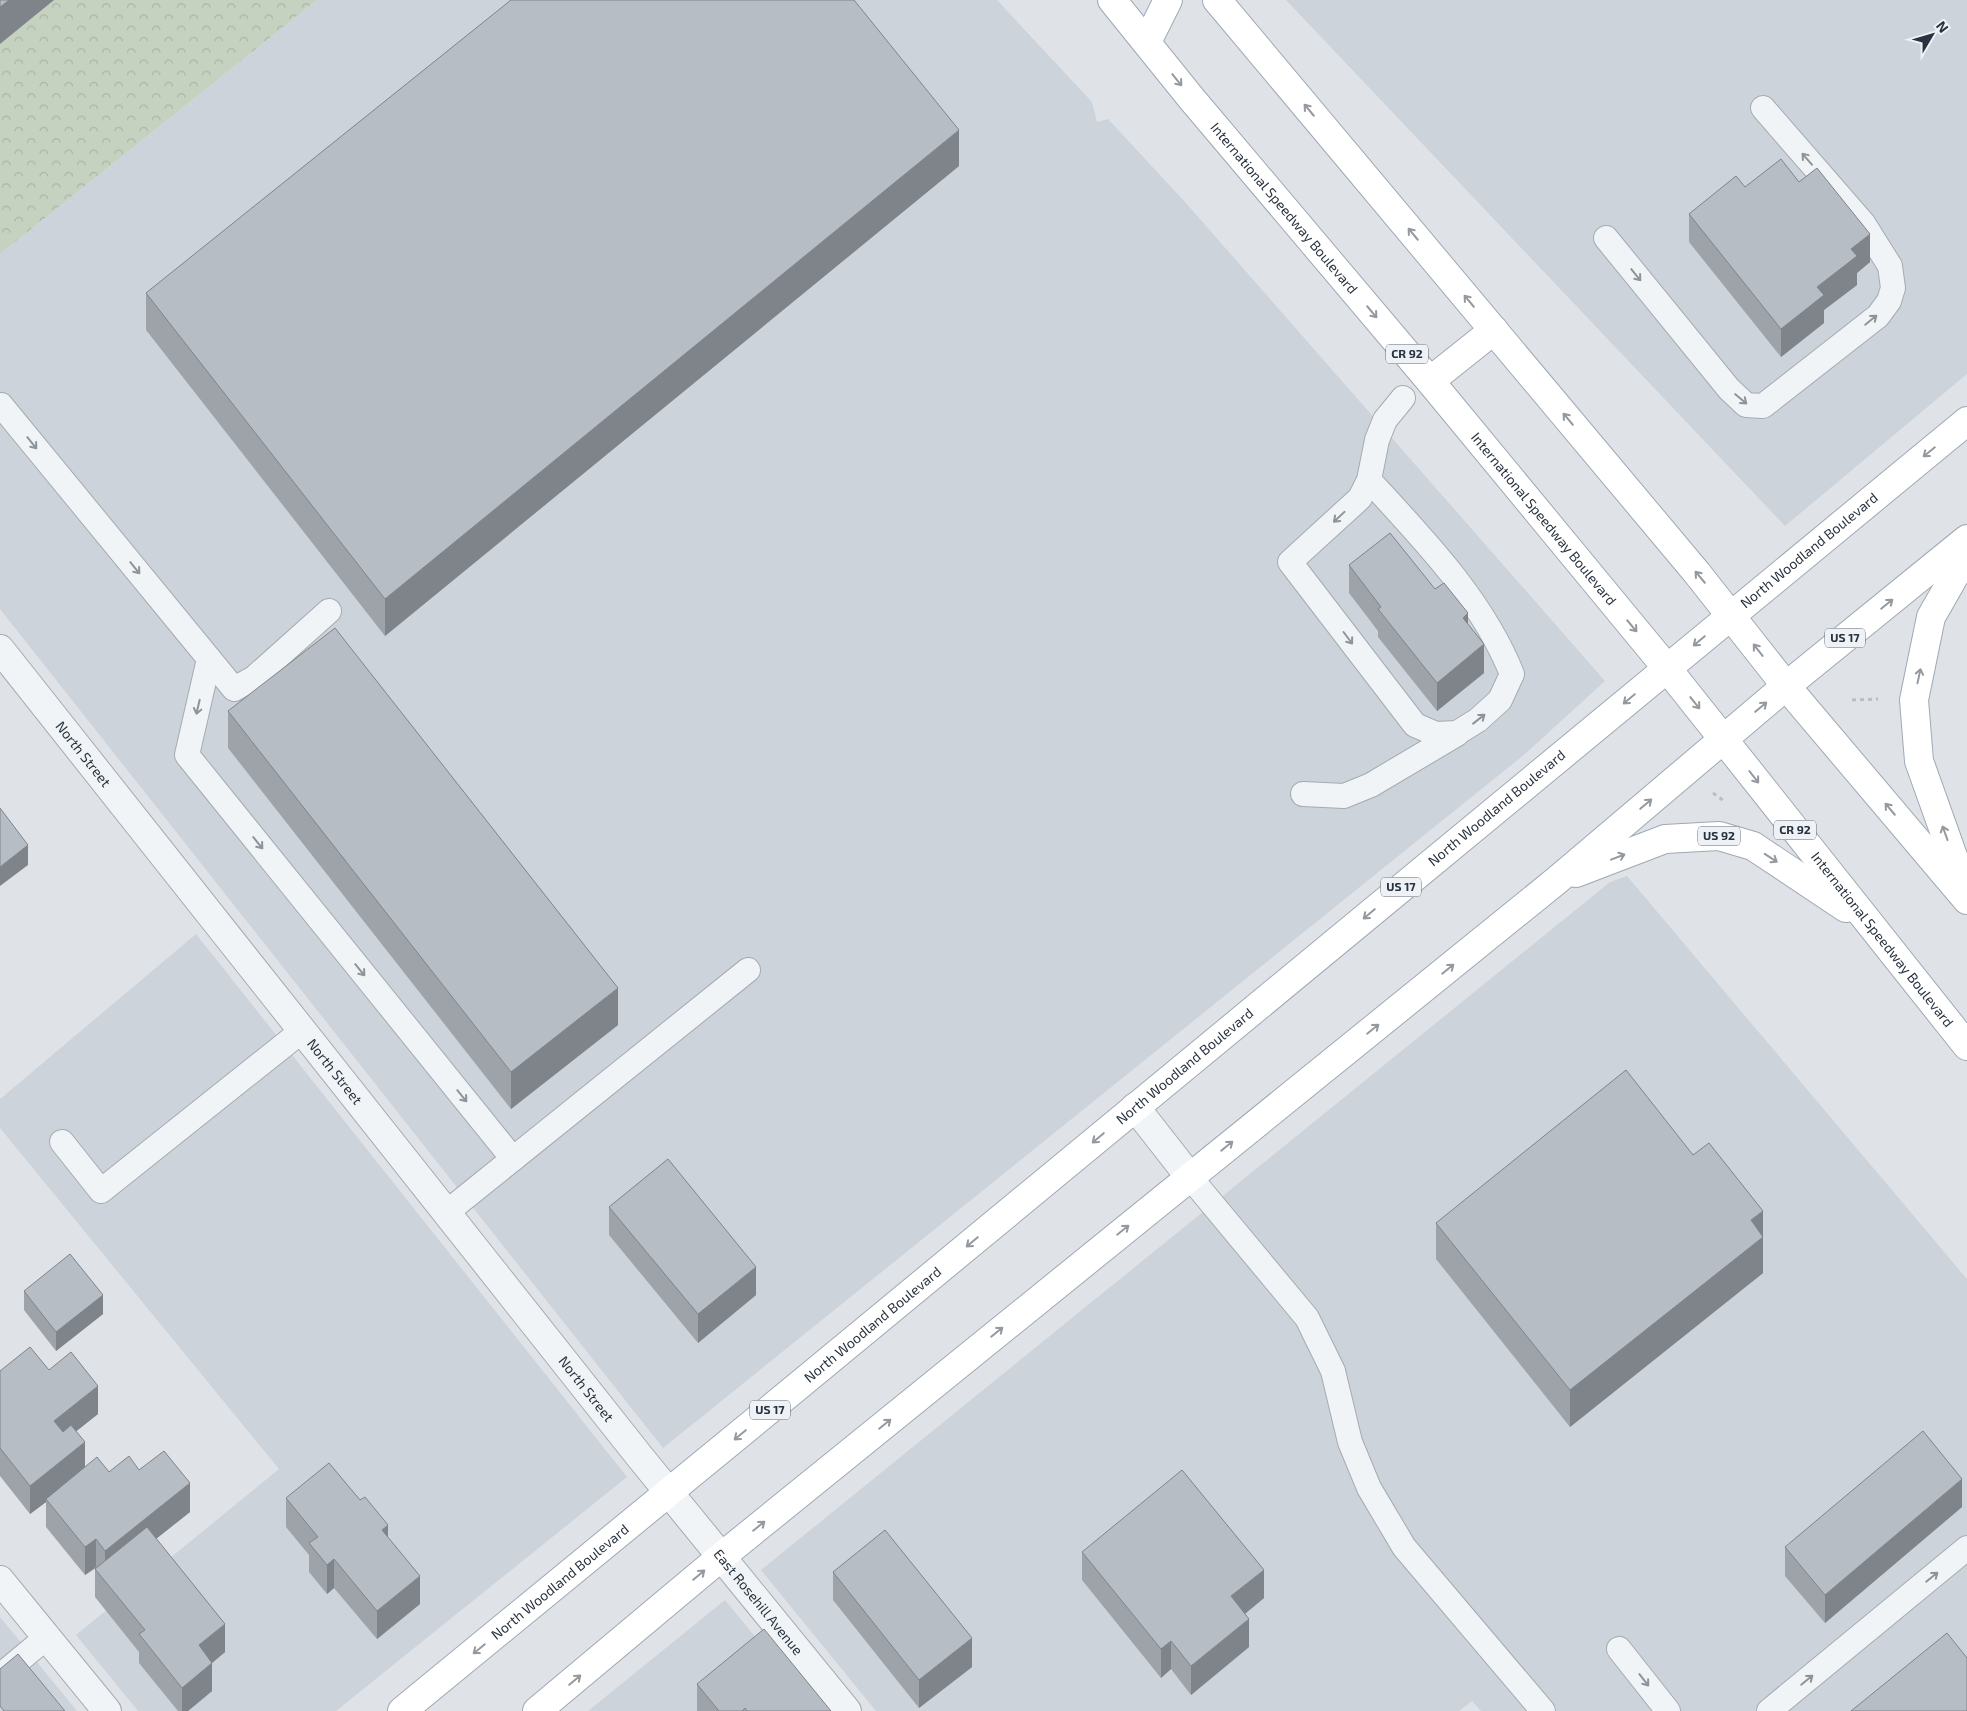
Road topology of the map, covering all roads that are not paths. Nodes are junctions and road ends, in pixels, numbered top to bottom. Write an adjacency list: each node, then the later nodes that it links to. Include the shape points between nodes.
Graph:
1 (1112, 0): 4 (main road, International Speedway Boulevard / CR 92)
2 (1168, 0): 4 (main road)
3 (1217, 0): 7 (main road, one-way to 3)
4 (1147, 42): 8 (main road, International Speedway Boulevard / CR 92, one-way to 8)
5 (1763, 108): 6 (lane, one-way to 5, via 1729,389 1746,405 1763,406 1878,316 1889,301 1893,288 1890,266 1863,223)
6 (1606, 238)
7 (1494, 330): 8 (main road); 16 (main road, one-way to 7)
8 (1430, 381): 19 (main road, International Speedway Boulevard / CR 92, one-way to 19)
9 (1403, 398): 12 (lane, via 1385,420 1376,440)
10 (1, 405): 18 (lane, one-way to 18)
11 (1967, 421): 16 (main road, North Woodland Boulevard / US 17, one-way to 16)
12 (1369, 480): 21 (lane, one-way to 12, via 1500,700 1512,674 1489,625 1426,542); 21 (lane, one-way to 21, via 1360,498 1290,562 1415,725 1436,734)
13 (1967, 539): 20 (main road, US 17, one-way to 13)
14 (1967, 554): 25 (main road, one-way to 14, via 1919,761 1914,700 1931,617)
15 (330, 611): 18 (lane, via 254,678 234,690)
16 (1731, 614): 19 (main road, North Woodland Boulevard / US 17, one-way to 19); 20 (main road, one-way to 16)
17 (0, 648): 29 (street, North Street)
18 (209, 659): 33 (lane, one-way to 33, via 187,755)
19 (1666, 667): 22 (main road, International Speedway Boulevard / CR 92, one-way to 22); 31 (main road, North Woodland Boulevard / US 17, one-way to 31)
20 (1786, 686): 22 (main road, US 17, one-way to 20); 26 (main road, one-way to 20)
21 (1457, 733): 23 (lane, via 1371,785 1344,796)
22 (1724, 738): 24 (main road, US 17, one-way to 22); 27 (main road, International Speedway Boulevard / CR 92, one-way to 27)
23 (1303, 794)
24 (1556, 881): 27 (main road, US 92, one-way to 27, via 1665,839 1719,836 1753,846); 34 (main road, US 17, one-way to 24)
25 (1967, 895)
26 (1967, 900)
27 (1866, 921): 30 (main road, International Speedway Boulevard / US 92)
28 (748, 970): 33 (lane)
29 (303, 1030): 32 (lane, via 101,1191); 35 (street, North Street)
30 (1967, 1046)
31 (1135, 1107): 34 (street); 36 (main road, North Woodland Boulevard / US 17, one-way to 36)
32 (62, 1142)
33 (512, 1159): 35 (lane)
34 (1189, 1176): 38 (main road, US 17, one-way to 34); 47 (lane, via 1307,1318 1333,1371 1350,1442 1369,1488 1404,1547)
35 (446, 1212): 36 (street, North Street)
36 (669, 1493): 38 (street, East Rosehill Avenue); 44 (main road, North Woodland Boulevard / US 17, one-way to 44)
37 (1967, 1548): 49 (lane, one-way to 37)
38 (721, 1557): 45 (main road, US 17, one-way to 38); 46 (street, East Rosehill Avenue)
39 (0, 1580): 40 (street)
40 (47, 1638): 42 (lane); 43 (street)
41 (1620, 1649): 48 (lane, one-way to 48)
42 (0, 1676)
43 (107, 1711)
44 (402, 1711)
45 (537, 1711)
46 (847, 1711)
47 (1543, 1711)
48 (1668, 1711)
49 (1769, 1711)

